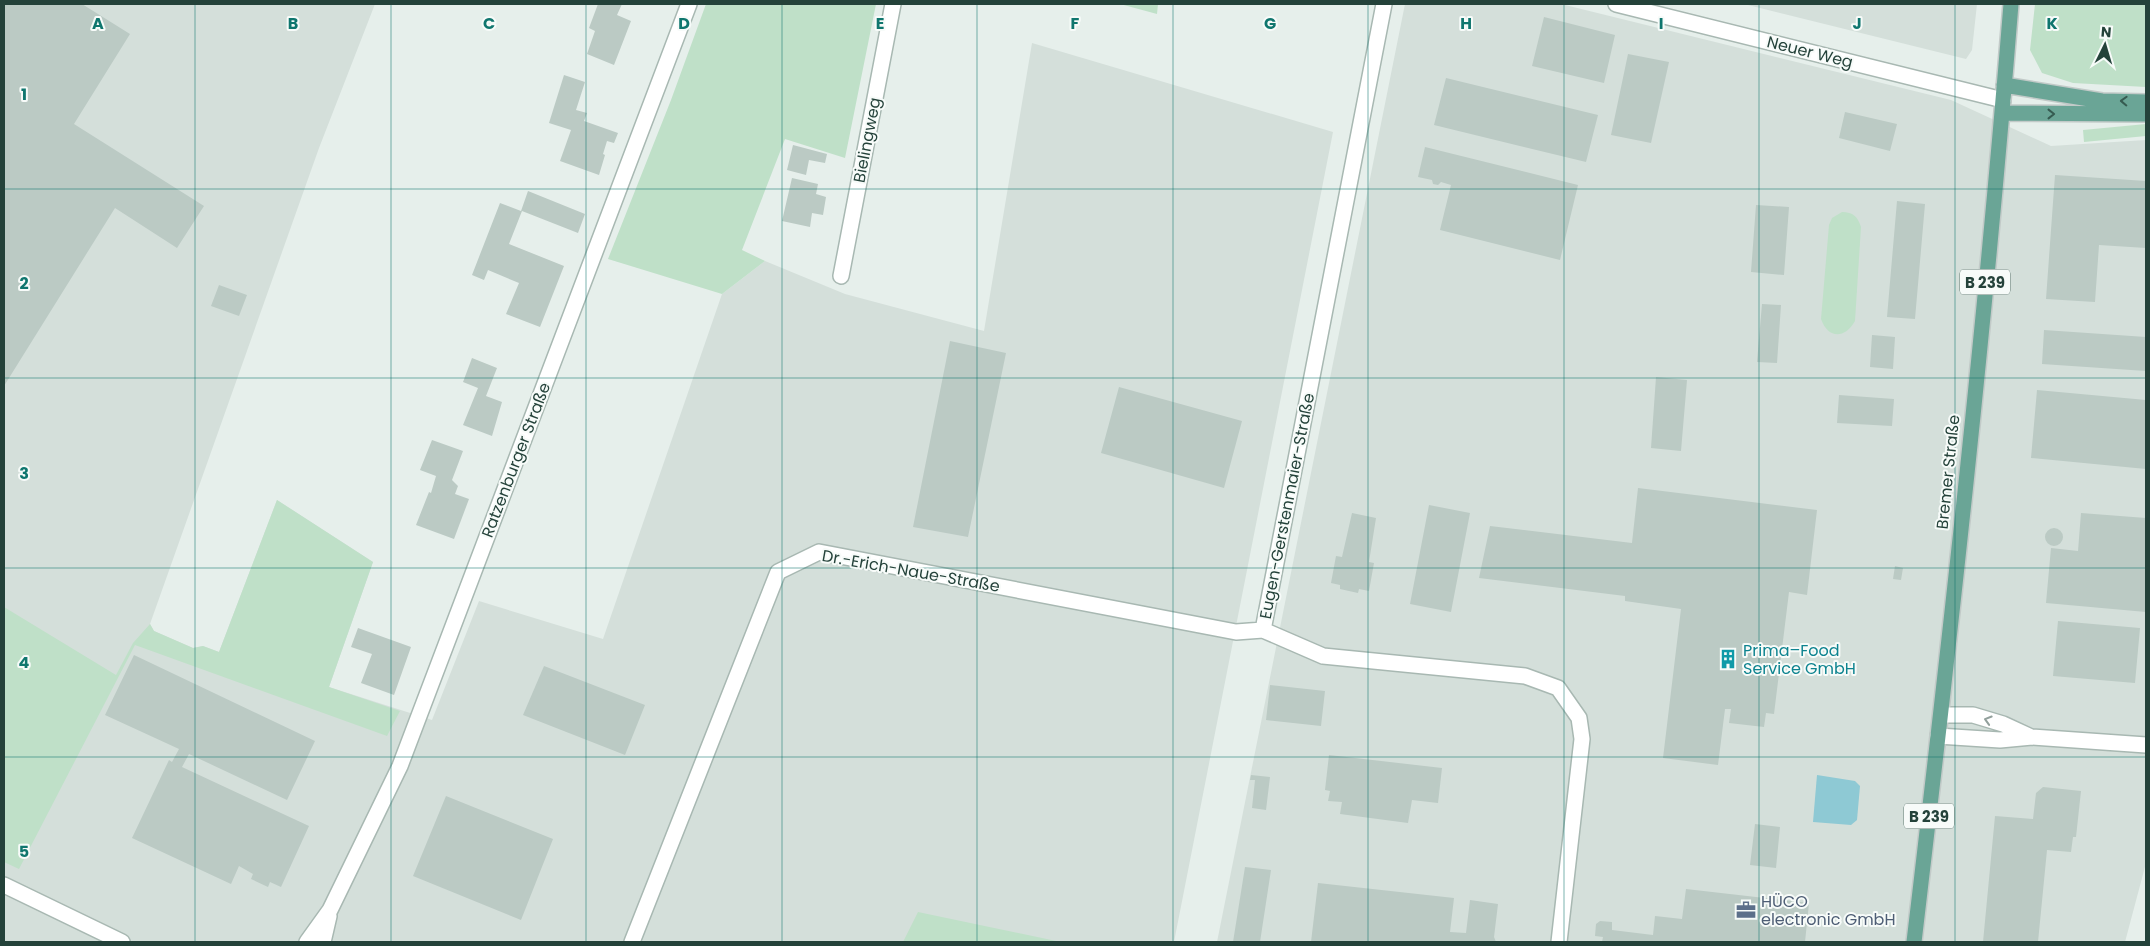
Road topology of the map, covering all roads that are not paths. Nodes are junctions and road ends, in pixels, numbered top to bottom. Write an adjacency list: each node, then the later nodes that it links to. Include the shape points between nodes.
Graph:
1 (689, 4): 17 (street, Ratzenburger Straße, via 400,766)
2 (893, 4): 10 (street, Bielingweg)
3 (1384, 4): 11 (street, Eugen-Gerstenmaier-Straße)
4 (1616, 4): 8 (street, Neuer Weg)
5 (2010, 4): 6 (main road, Bremer Straße / B 239)
6 (2004, 85): 7 (main road, one-way to 6, via 2102,101); 8 (main road, Bremer Straße / B 239)
7 (2146, 102)
8 (2003, 107): 9 (main road, one-way to 9); 12 (main road, Bremer Straße / B 239)
9 (2146, 114)
10 (841, 276)
11 (1263, 630): 21 (street, Dr.-Erich-Naue-Straße, via 1236,632 819,552 778,572); 22 (street, Eugen-Gerstenmaier-Straße, via 1323,656 1525,676 1558,688 1579,718 1582,739)
12 (1941, 714): 13 (main road, Bremer Straße / B 239); 14 (street, one-way to 12, via 1973,715)
13 (1938, 736): 14 (street, via 2000,740); 23 (main road, Bremer Straße / B 239)
14 (2032, 737): 15 (street)
15 (2146, 745)
16 (4, 885): 18 (street)
17 (330, 910): 19 (street); 20 (street)
18 (122, 942)
19 (308, 942)
20 (323, 942)
21 (632, 942)
22 (1558, 942)
23 (1914, 942)

